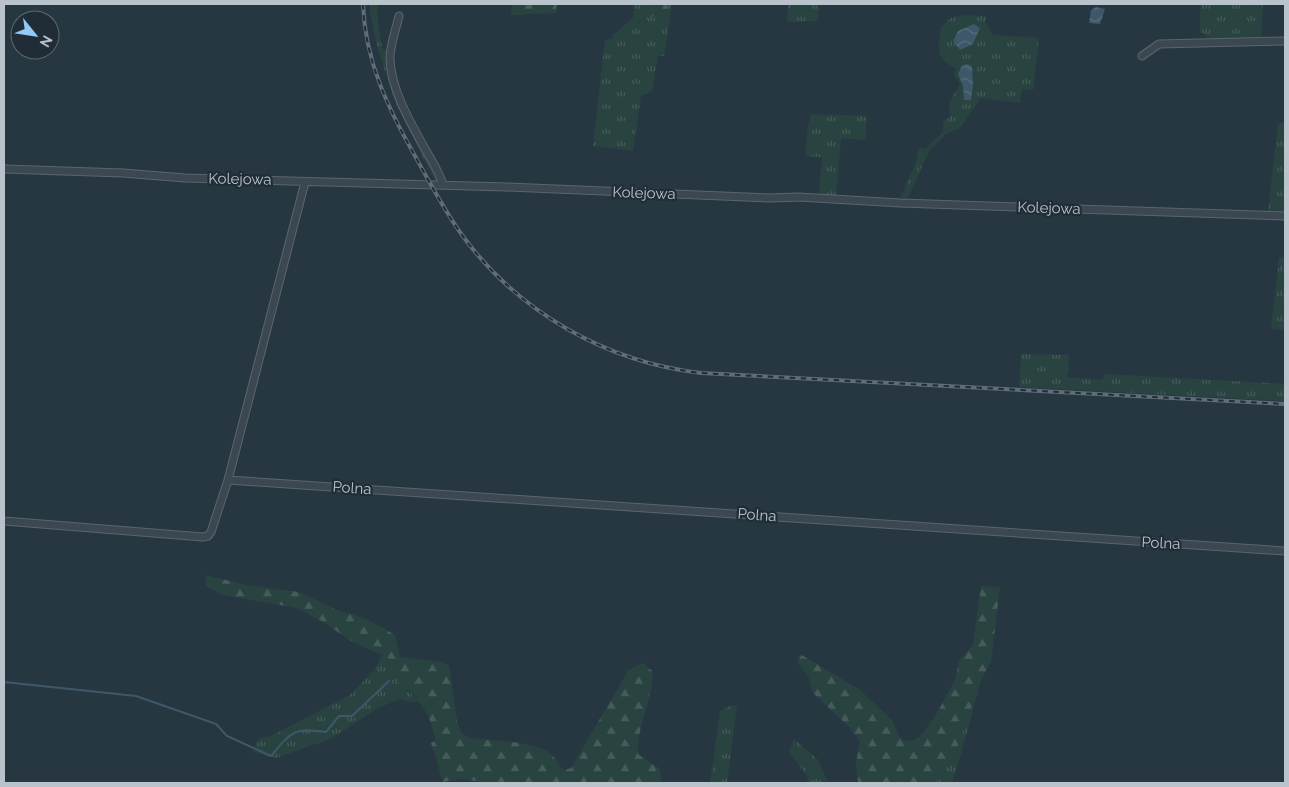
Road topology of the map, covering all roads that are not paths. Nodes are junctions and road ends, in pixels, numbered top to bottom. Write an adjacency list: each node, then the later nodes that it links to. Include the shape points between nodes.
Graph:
1 (399, 16): 6 (street, via 390,56 392,74 400,99)
2 (1285, 41): 3 (street, via 1159,44)
3 (1142, 56)
4 (4, 169): 5 (street, Kolejowa)
5 (306, 182): 6 (street, Kolejowa); 8 (street)
6 (443, 185): 7 (street, Kolejowa)
7 (1285, 216)
8 (228, 480): 9 (street, via 212,532 203,537); 10 (street, Polna)
9 (4, 521)
10 (1285, 551)

